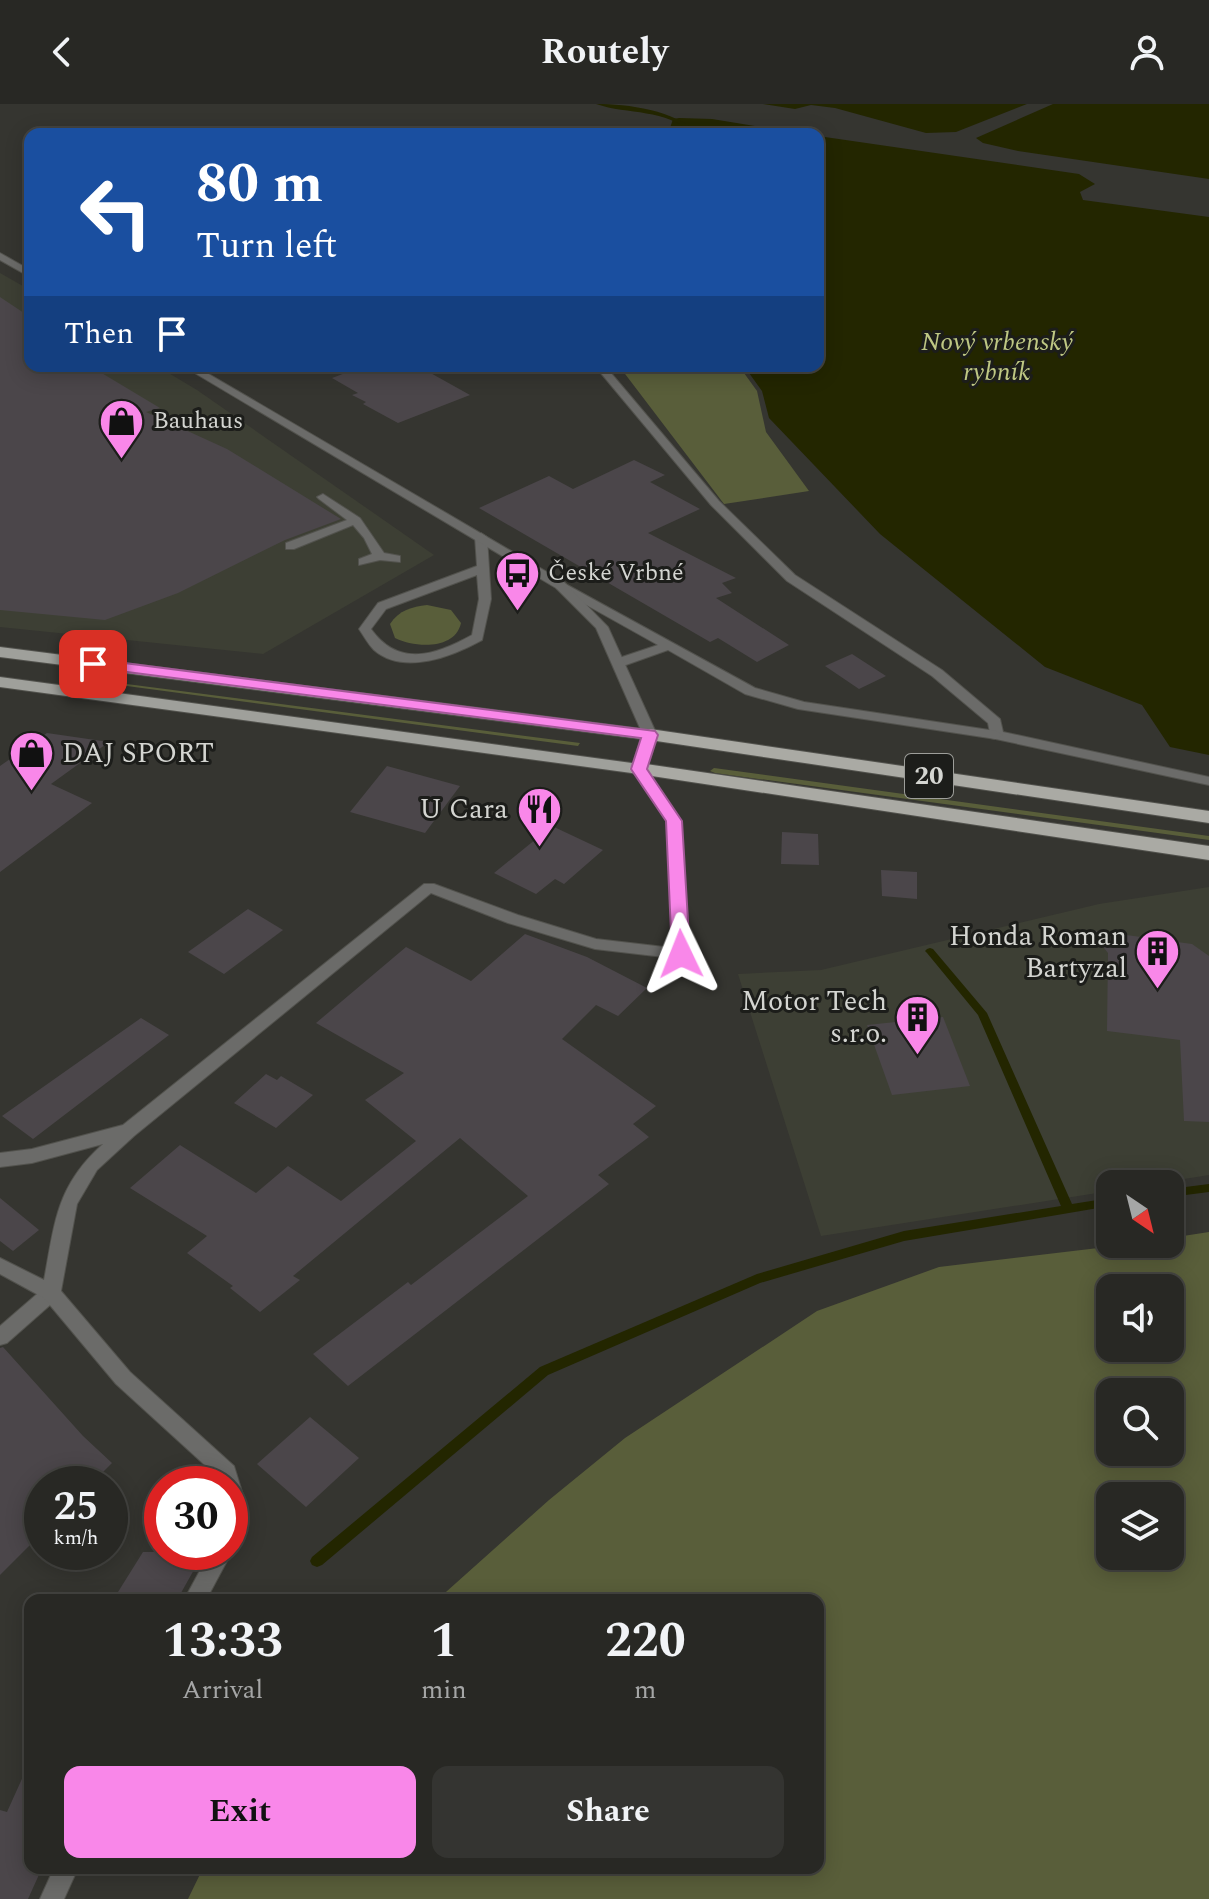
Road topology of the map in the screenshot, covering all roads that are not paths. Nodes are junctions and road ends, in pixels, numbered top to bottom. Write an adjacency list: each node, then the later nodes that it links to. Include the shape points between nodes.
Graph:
1 (0, 256): 2 (street)
2 (24, 270)
3 (198, 372): 7 (street)
4 (605, 372): 19 (street, via 715,503 791,578 937,673 995,722)
5 (323, 497): 6 (street)
6 (356, 520): 8 (street); 9 (street)
7 (481, 537): 12 (street); 13 (street)
8 (290, 546)
9 (379, 556): 10 (street); 11 (street)
10 (396, 559)
11 (363, 562)
12 (481, 569): 12 (street, via 382,606 365,629 381,648 409,659 449,654 478,637 485,599)
13 (560, 585): 14 (street); 16 (street, via 602,627)
14 (668, 646): 16 (street); 19 (street, via 750,691 790,702)
15 (0, 652): 18 (main road, 20)
16 (618, 663): 18 (street)
17 (0, 682): 20 (main road, 20)
18 (650, 735): 20 (street); 22 (highway, 20)
19 (996, 735): 21 (street)
20 (639, 769): 23 (highway, 20); 24 (street, via 674,821 681,954 595,944 429,887)
21 (1209, 781)
22 (1209, 817)
23 (1209, 853)
24 (128, 1131): 25 (street); 27 (street, via 91,1165 68,1203)
25 (0, 1160)
26 (0, 1265): 27 (street)
27 (51, 1293): 28 (street); 29 (street, via 123,1378)
28 (0, 1337)
29 (220, 1466)
30 (211, 1570): 31 (street)
31 (198, 1594)
32 (63, 1874): 33 (street)
33 (52, 1899)

